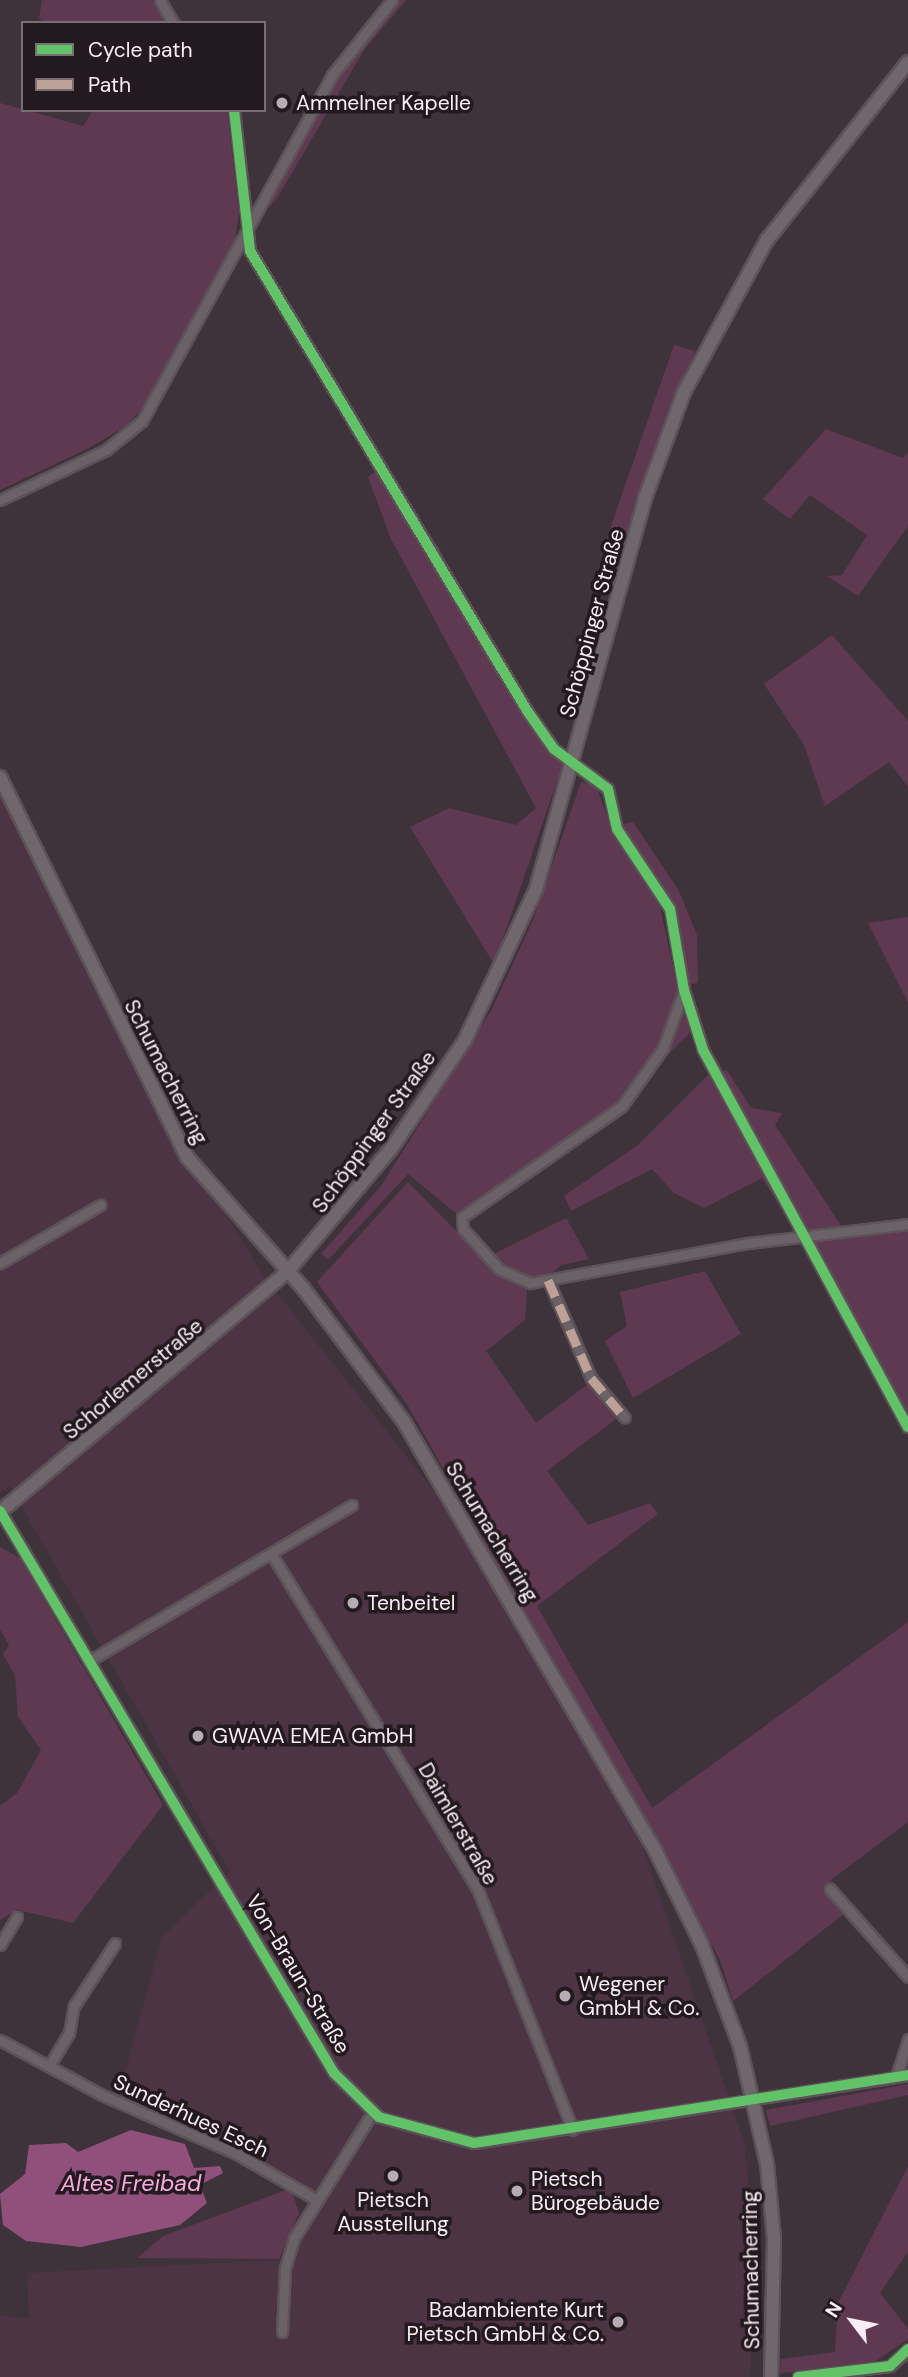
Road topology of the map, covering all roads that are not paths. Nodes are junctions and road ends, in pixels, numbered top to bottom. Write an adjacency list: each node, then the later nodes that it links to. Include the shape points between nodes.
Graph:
1 (160, 0): 3 (street)
2 (392, 0): 6 (street, via 332,75)
3 (172, 21)
4 (908, 62): 8 (main road, Schöppinger Straße, via 767,240 684,392 628,557)
5 (235, 112): 6 (street, via 242,141)
6 (247, 235): 7 (street, via 142,421 106,450); 8 (street, via 344,413 466,601 528,712 554,749)
7 (0, 500)
8 (576, 762): 10 (street, via 604,783 617,829 670,909); 15 (main road, Schöppinger Straße, via 536,889 464,1040 383,1159)
9 (0, 777): 15 (main road, Schumacherring, via 187,1157)
10 (684, 990): 13 (street, via 704,1050); 16 (street, via 663,1048 622,1106 462,1217 463,1229 499,1269 530,1283)
11 (100, 1205): 14 (street)
12 (908, 1224): 13 (street)
13 (804, 1236): 16 (street); 18 (street)
14 (0, 1263)
15 (287, 1272): 20 (main road, Schorlemerstraße); 33 (main road, Schumacherring, via 404,1422 656,1852 726,2005)
16 (548, 1280): 17 (street, via 591,1378)
17 (625, 1418)
18 (908, 1427)
19 (352, 1505): 21 (street)
20 (0, 1511): 22 (street, Von-Braun-Straße)
21 (272, 1555): 22 (street); 35 (street, Daimlerstraße, via 477,1888)
22 (89, 1661): 34 (street, Von-Braun-Straße, via 334,2073)
23 (830, 1889): 27 (street)
24 (17, 1917): 26 (street)
25 (115, 1943): 30 (street, via 74,2006 69,2033)
26 (0, 1945)
27 (908, 1978)
28 (908, 2039): 32 (street)
29 (0, 2040): 30 (street, Sunderhues Esch)
30 (49, 2066): 36 (street, Sunderhues Esch, via 237,2154)
31 (908, 2075): 32 (street, Von-Braun-Straße)
32 (895, 2077): 33 (street, Von-Braun-Straße)
33 (754, 2100): 35 (street, Von-Braun-Straße); 39 (main road, Schumacherring, via 774,2238)
34 (372, 2113): 35 (street, Von-Braun-Straße, via 408,2129 474,2143); 36 (street)
35 (573, 2130)
36 (317, 2200): 37 (street, via 288,2254)
37 (282, 2332)
38 (908, 2349): 40 (street, via 890,2366)
39 (771, 2377)
40 (798, 2377)

